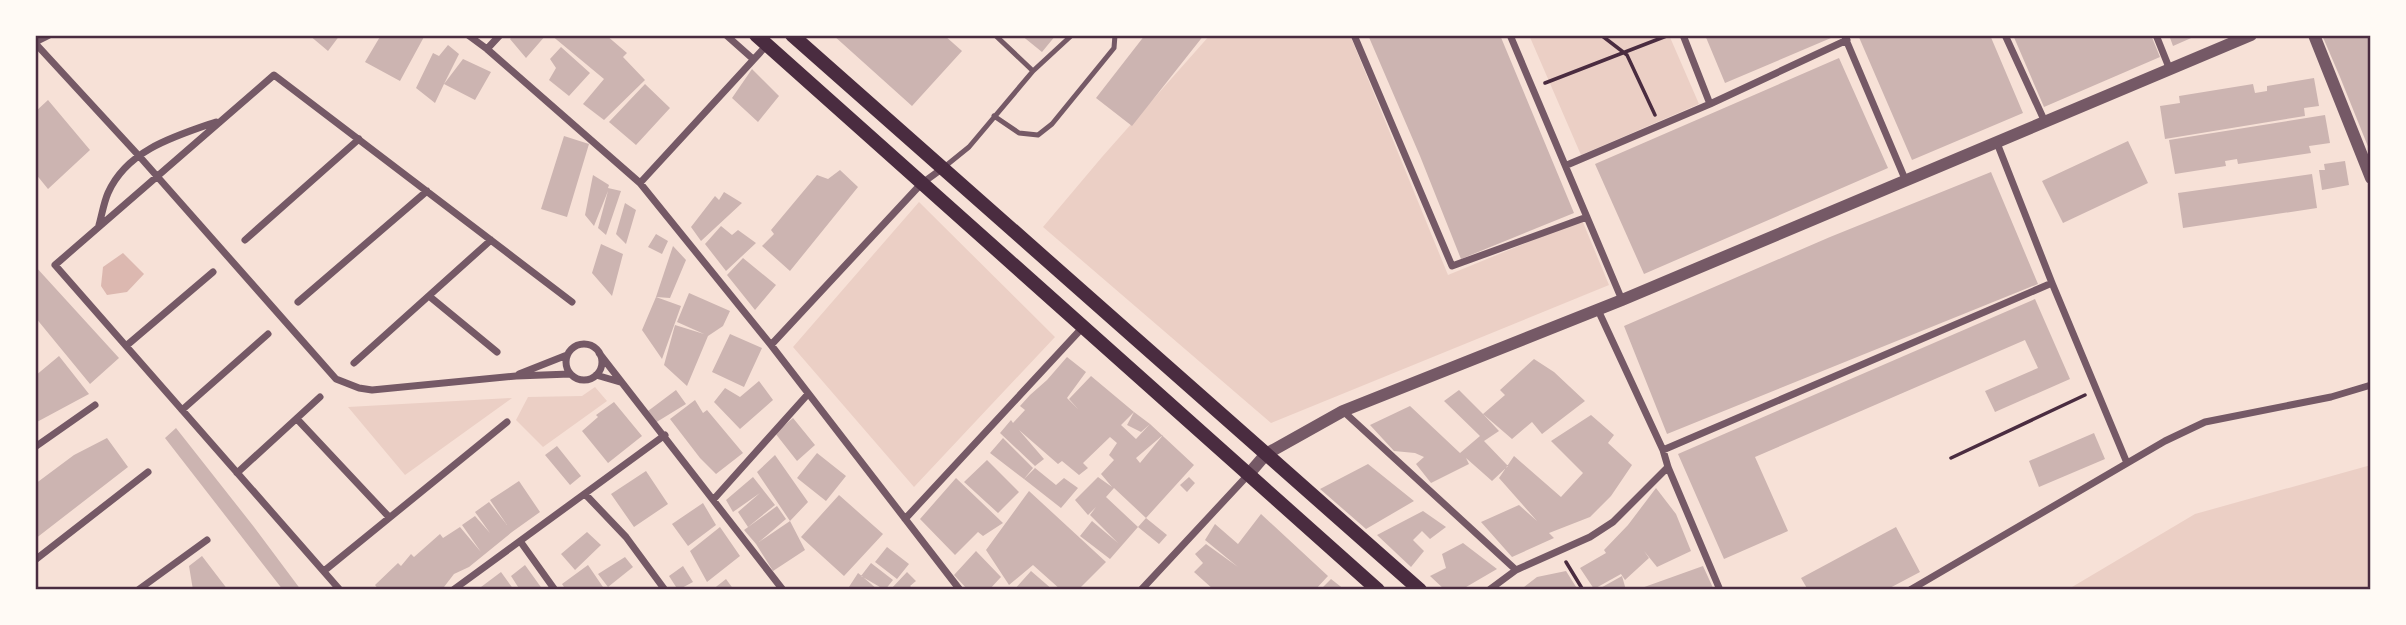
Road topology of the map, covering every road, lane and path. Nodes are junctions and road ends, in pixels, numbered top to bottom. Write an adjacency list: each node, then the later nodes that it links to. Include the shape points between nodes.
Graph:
1 (49, 35): 20 (street)
2 (468, 35): 22 (street)
3 (500, 35): 22 (street)
4 (726, 35): 24 (street)
5 (756, 35): 21 (main road)
6 (792, 35): 37 (main road)
7 (995, 35): 25 (lane)
8 (1072, 35): 25 (lane)
9 (1115, 35): 29 (lane, via 1114,48 1038,135 1019,133)
10 (1354, 35): 44 (street, via 1452,266)
11 (1510, 35): 27 (street)
12 (1601, 35): 23 (path)
13 (1669, 35): 23 (path)
14 (1683, 35): 28 (street)
15 (2005, 35): 31 (street)
16 (2156, 35): 26 (street)
17 (2251, 35): 26 (street)
18 (2314, 35): 39 (street)
19 (1846, 38): 28 (street); 40 (street)
20 (35, 42): 35 (street)
21 (767, 45): 24 (street); 42 (main road)
22 (488, 49): 41 (street)
23 (1624, 52): 27 (path); 32 (path)
24 (752, 59): 41 (street)
25 (1033, 71): 29 (lane)
26 (2170, 71): 31 (street)
27 (1533, 87): 36 (street)
28 (1710, 104): 32 (street)
29 (994, 116): 37 (lane, via 969,147)
30 (220, 121): 33 (street, via 274,75); 35 (street, via 162,141); 38 (street)
31 (2045, 122): 34 (street)
32 (1660, 125): 36 (street)
33 (359, 139): 43 (street); 46 (street)
34 (1997, 143): 40 (street); 49 (street)
35 (140, 156): 38 (street); 45 (street, via 120,172 107,194)
36 (1566, 164): 44 (street)
37 (943, 168): 42 (street); 79 (main road)
38 (156, 175): 45 (street); 65 (street, via 336,379 359,388 395,388)
39 (2371, 178)
40 (1905, 179): 51 (street)
41 (640, 183): 57 (street)
42 (921, 184): 55 (main road); 57 (street)
43 (427, 191): 47 (street); 52 (street)
44 (1587, 217): 51 (street)
45 (99, 225): 58 (street, via 55,265)
46 (246, 240)
47 (491, 240): 50 (street); 53 (street)
48 (213, 272): 58 (street)
49 (2052, 283): 68 (street); 78 (street)
50 (429, 296): 59 (street); 62 (street)
51 (1622, 300): 54 (street)
52 (298, 302)
53 (572, 302)
54 (1598, 310): 73 (street); 78 (street)
55 (1083, 326): 85 (main road); 89 (street)
56 (268, 334): 72 (street)
57 (771, 345): 69 (street)
58 (126, 346): 72 (street)
59 (497, 352)
60 (598, 353): 61 (street, via 582,345); 64 (street, via 601,365); 66 (street)
61 (567, 355): 63 (street); 65 (street)
62 (354, 363)
63 (570, 374): 64 (street, via 583,380); 65 (street)
64 (596, 375): 66 (street)
65 (516, 376)
66 (620, 382): 76 (street)
67 (2371, 385): 81 (street, via 2205,422)
68 (2096, 389): 80 (path); 81 (street)
69 (808, 394): 87 (street); 89 (street)
70 (320, 397): 74 (street)
71 (95, 405): 77 (street)
72 (182, 410): 84 (street)
73 (1343, 411): 79 (street); 94 (street)
74 (297, 419): 84 (street); 88 (street)
75 (507, 422): 88 (street)
76 (664, 435): 86 (street); 87 (street)
77 (35, 447)
78 (1663, 450): 82 (street)
79 (1266, 454): 85 (street); 105 (main road)
80 (1951, 458)
81 (2127, 463): 109 (street)
82 (1668, 467): 92 (street, via 1613,522); 108 (street)
83 (148, 472): 93 (street)
84 (237, 473): 95 (street)
85 (1248, 475): 103 (street); 104 (main road)
86 (584, 494): 91 (street); 100 (street, via 626,537)
87 (713, 500): 101 (street)
88 (389, 517): 95 (street)
89 (905, 519): 102 (street)
90 (207, 540): 96 (street)
91 (520, 541): 98 (street); 99 (street)
92 (1559, 551): 94 (street); 107 (path)
93 (35, 560)
94 (1516, 570): 106 (street)
95 (324, 571): 97 (street)
96 (138, 590)
97 (340, 590)
98 (453, 590)
99 (555, 590)
100 (665, 590)
101 (783, 590)
102 (960, 590)
103 (1141, 590)
104 (1378, 590)
105 (1420, 590)
106 (1489, 590)
107 (1583, 590)
108 (1720, 590)
109 (1910, 590)

